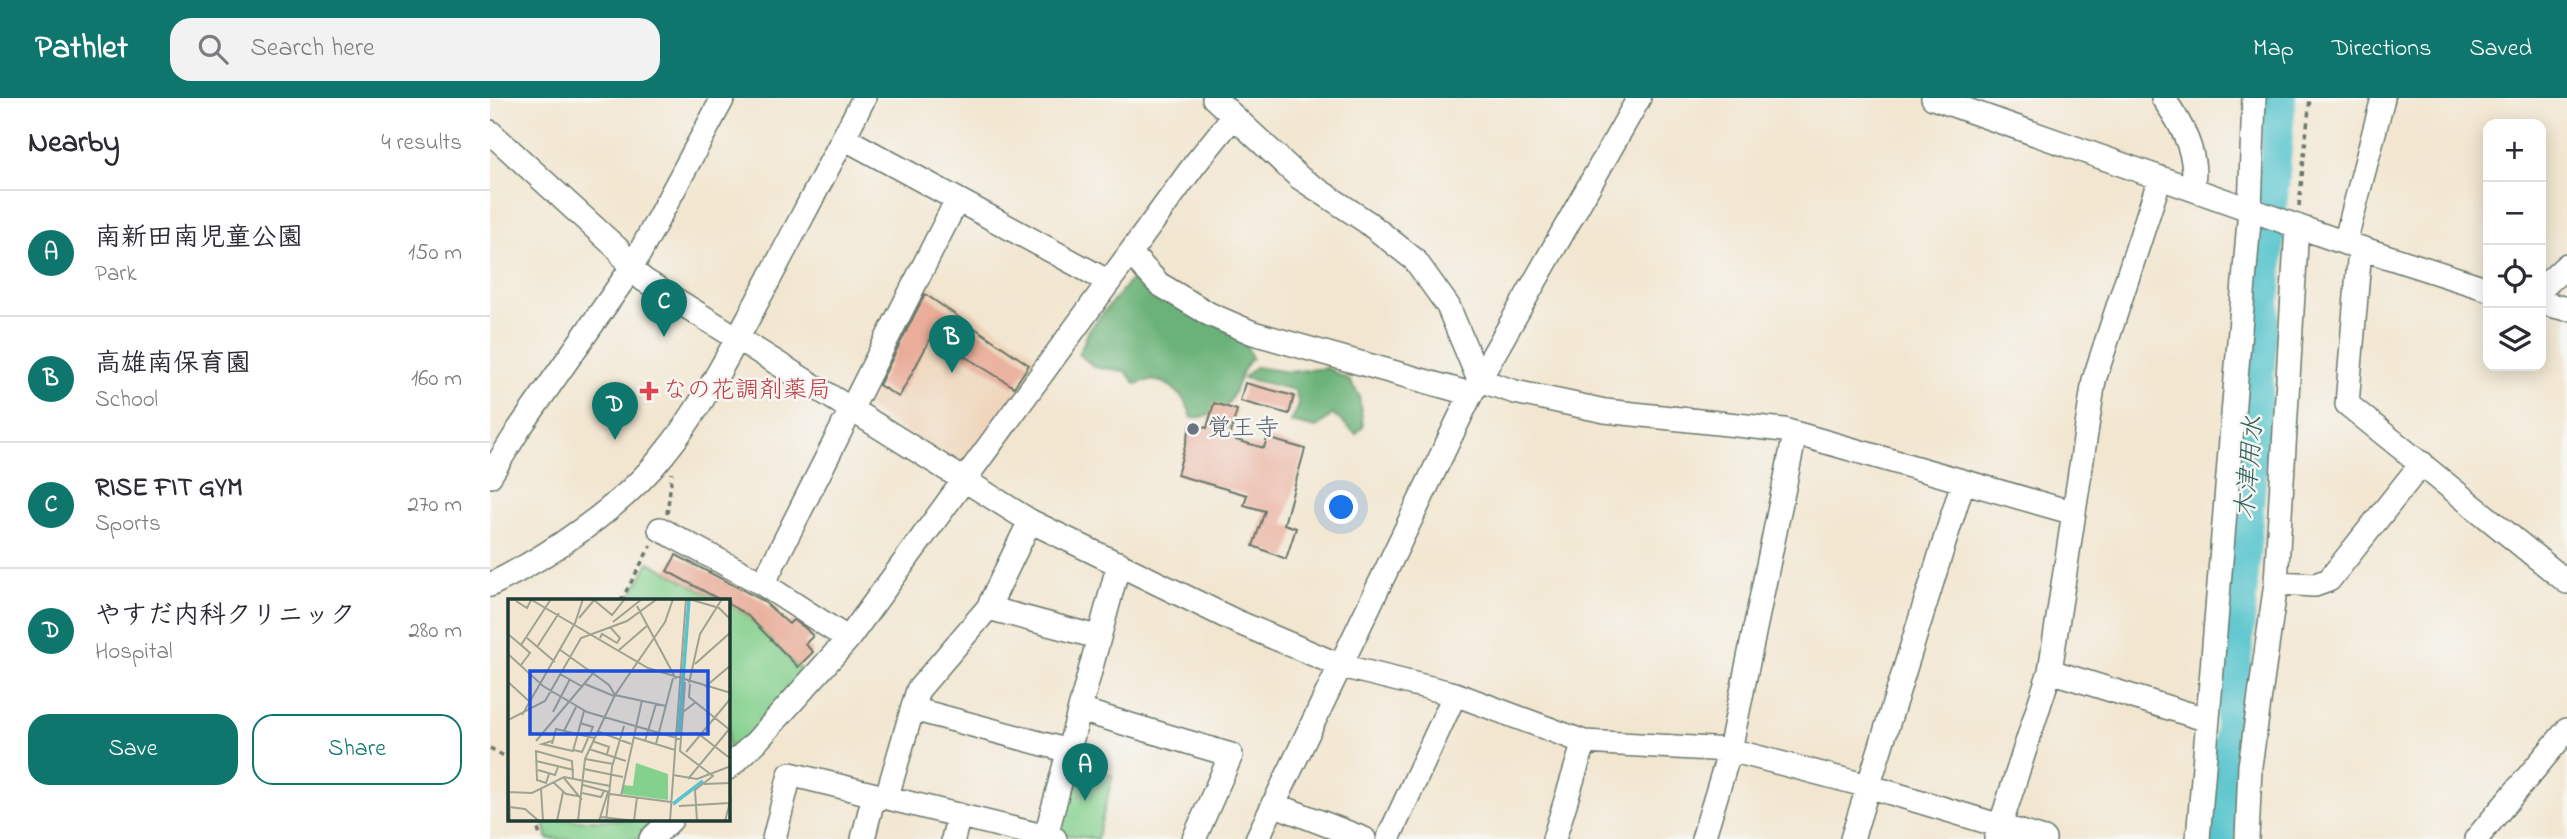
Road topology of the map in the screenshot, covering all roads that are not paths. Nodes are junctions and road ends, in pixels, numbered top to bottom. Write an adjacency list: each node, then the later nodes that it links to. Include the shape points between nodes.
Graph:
1 (723, 98): 20 (street)
2 (864, 98): 11 (street)
3 (1214, 98): 9 (street)
4 (1639, 98): 27 (street)
5 (1933, 98): 12 (street)
6 (2163, 98): 13 (street, via 2175,114 2193,159)
7 (2254, 98): 15 (street)
8 (2383, 98): 17 (street)
9 (1233, 117): 18 (street); 27 (street, via 1300,177 1415,260 1448,306)
10 (490, 132): 20 (street, via 619,250)
11 (844, 138): 14 (street); 26 (street)
12 (2160, 178): 13 (street); 34 (street, via 2094,380)
13 (2192, 189): 15 (street)
14 (957, 200): 21 (street); 28 (street)
15 (2250, 209): 16 (street); 50 (street)
16 (2294, 225): 17 (street); 39 (street)
17 (2353, 246): 23 (street); 30 (street, via 2347,404)
18 (1130, 253): 21 (street); 27 (street, via 1159,284 1253,333)
19 (2567, 265): 22 (street)
20 (631, 269): 26 (street); 31 (street)
21 (1109, 282): 32 (street)
22 (2546, 284)
23 (2483, 287)
24 (2546, 304): 25 (street)
25 (2567, 309)
26 (736, 340): 28 (street); 41 (street, via 662,457 557,548)
27 (1475, 387): 29 (street, via 1605,411); 45 (street)
28 (852, 412): 32 (street); 40 (street)
29 (1796, 433): 33 (street); 53 (street)
30 (2422, 463): 38 (street); 39 (street, via 2329,580 2315,585)
31 (492, 468)
32 (964, 481): 35 (street); 44 (street)
33 (1963, 482): 34 (street); 56 (street)
34 (2074, 513): 46 (street)
35 (1030, 522): 37 (street); 42 (street)
36 (660, 529): 40 (street)
37 (1119, 563): 43 (street); 45 (street, via 1235,621)
38 (2567, 582)
39 (2276, 583): 76 (street, via 2250,766)
40 (763, 584): 44 (street)
41 (490, 586)
42 (988, 608): 43 (street); 48 (street, via 918,690)
43 (1097, 637): 49 (street)
44 (848, 639): 55 (street)
45 (1341, 666): 47 (street); 58 (street)
46 (2050, 671): 50 (street); 61 (street)
47 (1455, 694): 52 (street); 70 (street)
48 (913, 709): 54 (street); 57 (street)
49 (1080, 710): 54 (street); 67 (street, via 1231,755)
50 (2208, 720): 75 (street)
51 (2567, 730): 77 (street)
52 (1584, 742): 53 (street); 71 (street)
53 (1730, 750): 56 (street); 72 (street)
54 (1069, 751): 62 (street)
55 (730, 766)
56 (1868, 786): 61 (street); 73 (street)
57 (881, 795): 59 (street); 64 (street, via 790,774); 65 (street)
58 (1273, 804): 68 (street); 69 (street)
59 (959, 815): 62 (street); 66 (street)
60 (669, 822): 63 (street)
61 (1998, 832): 74 (street)
62 (1048, 838)
63 (651, 839)
64 (774, 839)
65 (863, 839)
66 (953, 839)
67 (1194, 839)
68 (1257, 839)
69 (1364, 839)
70 (1388, 839)
71 (1554, 839)
72 (1703, 839)
73 (1852, 839)
74 (2043, 839)
75 (2198, 839)
76 (2246, 839)
77 (2476, 839)

